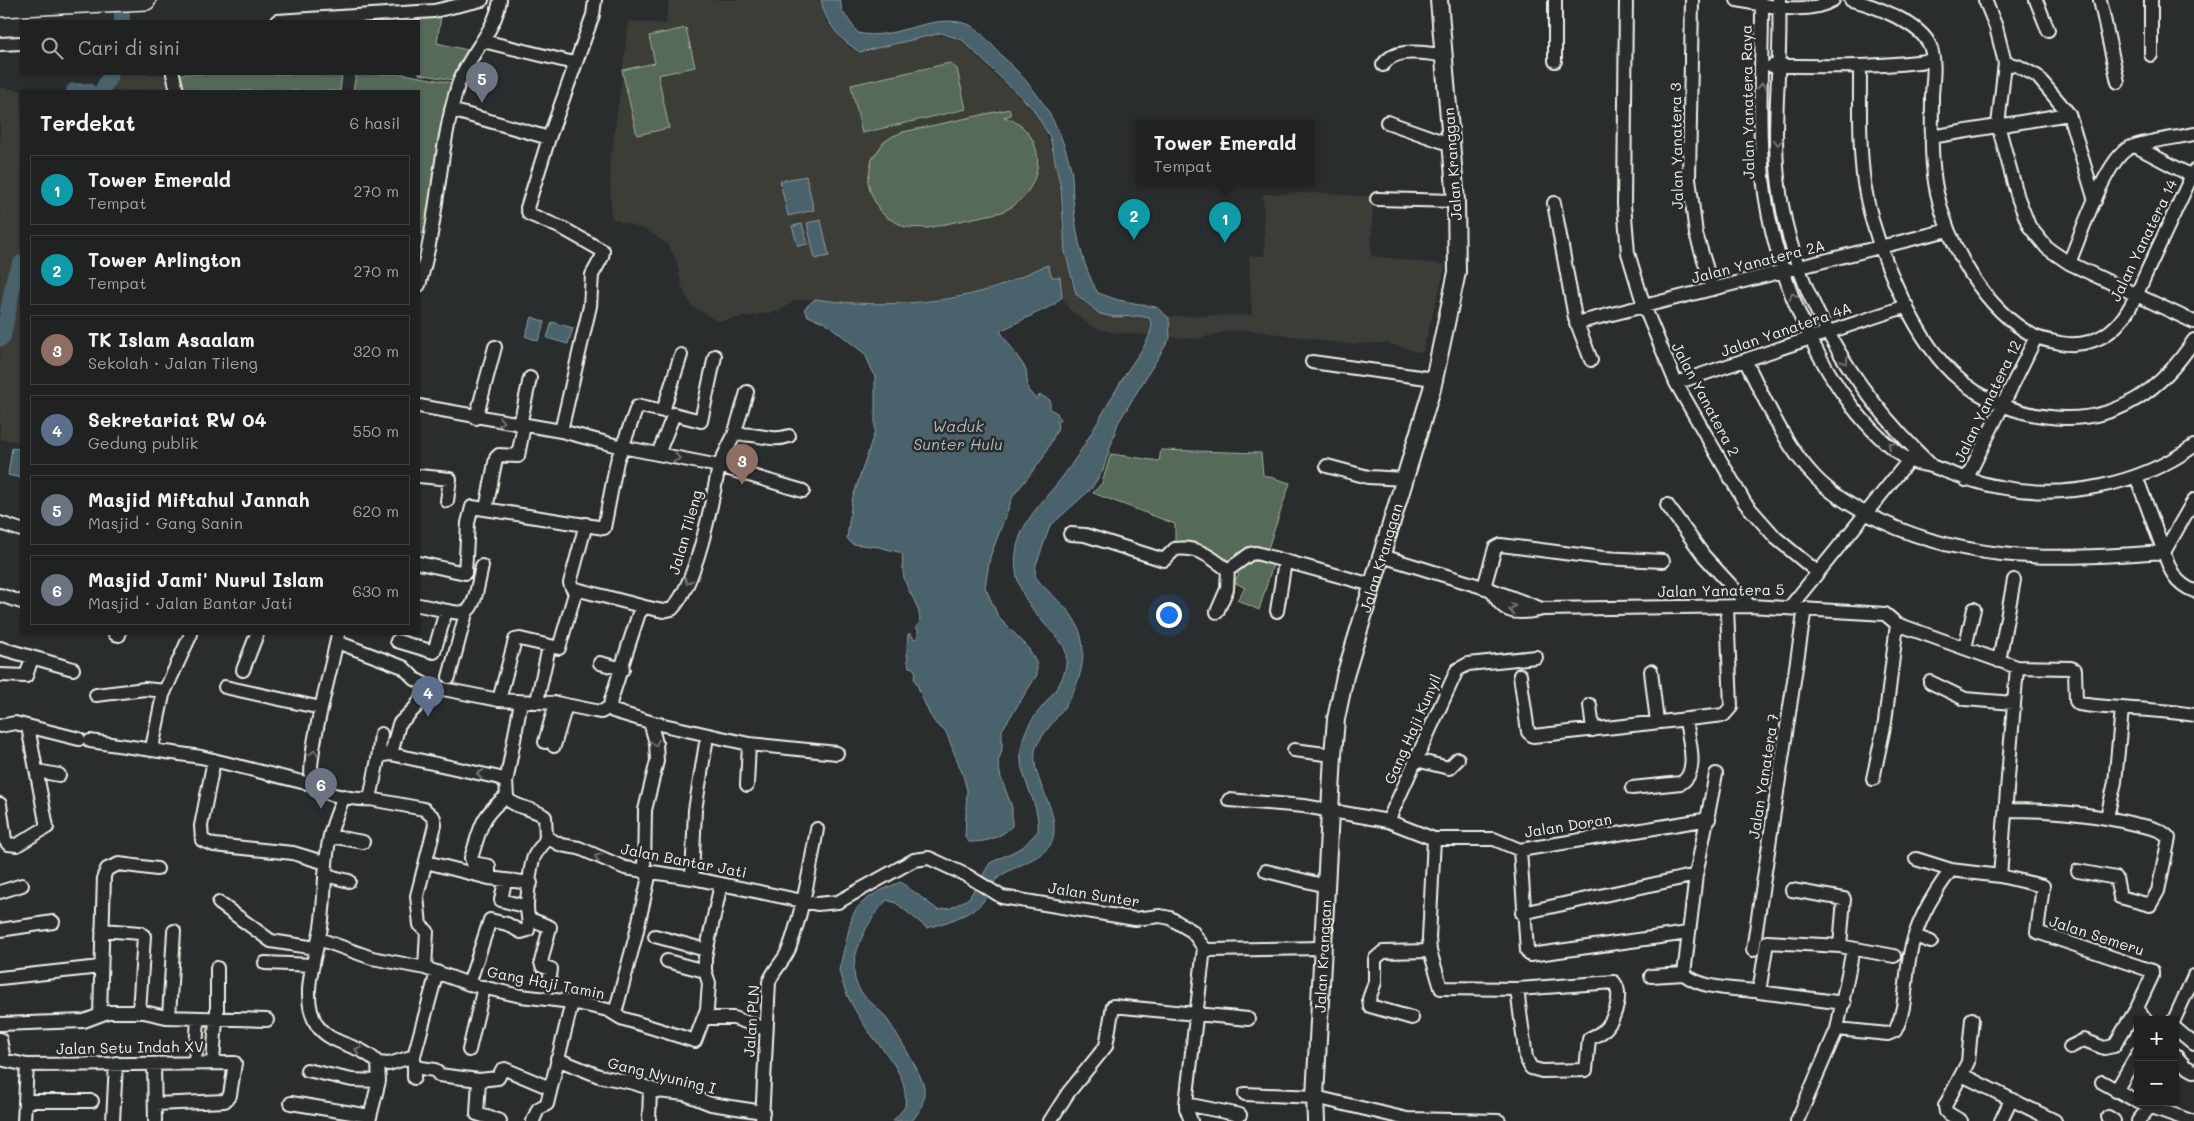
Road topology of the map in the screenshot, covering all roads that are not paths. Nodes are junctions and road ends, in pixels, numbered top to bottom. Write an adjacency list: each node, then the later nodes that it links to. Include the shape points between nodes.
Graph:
1 (146, 0): 19 (highway)
2 (482, 0): 20 (street, via 434,11)
3 (500, 0): 22 (street, via 495,20)
4 (595, 0): 29 (street, via 593,15)
5 (1439, 0): 25 (main road, Jalan Kranggan)
6 (1555, 0): 28 (street)
7 (1626, 0): 61 (street, Jalan Yanatera 2, via 1624,204 1628,253)
8 (1692, 0): 59 (street, Jalan Yanatera 3, via 1690,186 1696,234)
9 (1737, 0): 18 (street, Jalan Yanatera Raya)
10 (1833, 0): 17 (street, Jalan Yanatera Raya, via 1818,7)
11 (1851, 0): 16 (street)
12 (1986, 0): 30 (street)
13 (2036, 0): 21 (street)
14 (2100, 0): 36 (street)
15 (2151, 0): 26 (street)
16 (1867, 2): 27 (street, via 1918,30 1930,46)
17 (1780, 3): 18 (street, Jalan Yanatera Raya); 33 (street, Jalan Yanatera Raya)
18 (1762, 5): 32 (street, Jalan Yanatera Raya)
19 (0, 7)
20 (293, 20)
21 (2048, 30)
22 (483, 41): 29 (street); 38 (street, via 464,70)
23 (20, 43): 24 (street)
24 (0, 44)
25 (1444, 55): 31 (street, via 1398,53); 45 (main road, Jalan Kranggan)
26 (2151, 55)
27 (1933, 60): 34 (street); 43 (street)
28 (1555, 61)
29 (574, 63): 44 (street)
30 (2005, 63): 39 (street, via 2037,76); 41 (street)
31 (1383, 65)
32 (1762, 66): 33 (street); 57 (street, Jalan Yanatera Raya, one-way to 32, via 1768,217 1763,177)
33 (1780, 66): 34 (street); 56 (street, Jalan Yanatera Raya, one-way to 56, via 1778,177)
34 (1860, 67): 54 (street, via 1862,168)
35 (174, 75): 37 (street)
36 (2118, 82)
37 (177, 90)
38 (451, 110): 44 (street); 53 (street)
39 (2070, 114): 41 (street); 50 (street)
40 (1386, 122): 45 (street)
41 (1998, 125): 43 (street); 55 (street, via 2028,226 2047,248)
42 (2194, 134): 46 (street)
43 (1932, 137): 52 (street, via 1936,191)
44 (549, 138): 83 (street, via 527,208 529,214 601,249 603,255 592,275 590,306)
45 (1452, 145): 49 (main road, Jalan Kranggan)
46 (2135, 146): 47 (street); 50 (street, via 2115,160)
47 (2193, 174): 60 (street, Jalan Yanatera 14)
48 (1377, 199): 49 (street)
49 (1456, 201): 76 (main road, Jalan Kranggan, via 1457,272)
50 (2095, 201): 55 (street)
51 (1554, 203): 64 (street)
52 (1948, 230): 54 (street, Jalan Yanatera 2A); 67 (street, via 1974,276 1998,309)
53 (424, 240): 58 (street)
54 (1880, 247): 56 (street, Jalan Yanatera 2A); 62 (street)
55 (2069, 263): 60 (street)
56 (1797, 268): 57 (street, Jalan Yanatera 2A); 65 (street, Jalan Yanatera Raya)
57 (1783, 271): 59 (street, Jalan Yanatera 2A); 66 (street, Jalan Yanatera Raya, one-way to 57)
58 (420, 273)
59 (1713, 289): 61 (street, Jalan Yanatera 2A)
60 (2136, 294): 63 (street); 67 (street, Jalan Yanatera 14, via 2117,326 2099,338 2077,344)
61 (1644, 306): 64 (street, Jalan Yanatera 2A); 77 (street, Jalan Yanatera 2)
62 (1907, 306): 65 (street, Jalan Yanatera 4A); 80 (street, via 1949,370)
63 (2194, 322)
64 (1576, 323): 72 (street)
65 (1828, 332): 66 (street, Jalan Yanatera 4A); 89 (street, Jalan Yanatera Raya, one-way to 89, via 1868,397)
66 (1810, 338): 73 (street, Jalan Yanatera 4A); 89 (street, Jalan Yanatera Raya, one-way to 66, via 1869,427 1847,399)
67 (2036, 338): 80 (street, Jalan Yanatera 12)
68 (2194, 340): 80 (street, via 2159,383 2117,408 2082,417 2056,418 2027,414)
69 (495, 348): 81 (street)
70 (682, 355): 86 (street, via 663,411 637,407)
71 (715, 356): 88 (street, via 701,421 674,414)
72 (1592, 360)
73 (1745, 360): 77 (street, Jalan Yanatera 4A); 101 (street, via 1804,465 1816,478)
74 (1312, 362): 76 (street)
75 (530, 378): 82 (street)
76 (1434, 378): 94 (main road, Jalan Kranggan)
77 (1676, 383): 113 (street, Jalan Yanatera 2, via 1745,503 1776,538)
78 (747, 392): 84 (street)
79 (420, 406): 81 (street)
80 (2003, 406): 95 (street, Jalan Yanatera 12)
81 (476, 418): 82 (street, one-way to 82)
82 (522, 425): 83 (street); 100 (street, via 518,456 499,455 496,458)
83 (561, 431): 86 (street)
84 (734, 435): 85 (street, via 758,434 775,439); 90 (street)
85 (789, 436)
86 (622, 447): 88 (street); 103 (street, via 605,527)
87 (2192, 450): 93 (street, Jalan Yanatera Raya)
88 (658, 454): 90 (street, one-way to 90)
89 (1913, 456): 95 (street, Jalan Yanatera Raya); 101 (street, Jalan Yanatera 5)
90 (719, 466): 96 (street); 123 (street, Jalan Tileng, one-way to 123, via 694,565 680,600 668,611)
91 (1327, 466): 94 (street, via 1368,477)
92 (420, 476): 97 (street, via 450,479)
93 (2136, 476): 95 (street, Jalan Yanatera Raya, via 2099,487 2042,492); 106 (street)
94 (1405, 478): 107 (main road, Jalan Kranggan)
95 (1966, 480)
96 (802, 491)
97 (447, 500)
98 (2194, 500): 106 (street)
99 (1668, 505): 122 (street, via 1704,556)
100 (486, 509): 103 (street); 110 (street, via 476,507 470,510 465,574)
101 (1867, 514): 106 (street, via 1934,542 1994,554 2072,558); 113 (street, Jalan Yanatera 5)
102 (0, 523): 104 (street)
103 (586, 524): 117 (street, via 570,583)
104 (20, 530)
105 (1070, 534): 112 (street, via 1085,535 1164,560 1175,549 1196,549)
106 (2164, 552): 118 (street, via 2174,578)
107 (1382, 556): 115 (main road, Jalan Kranggan); 116 (street)
108 (1285, 561): 112 (street, via 1253,553); 115 (street); 130 (street)
109 (1663, 561): 116 (street, via 1602,558 1501,545 1495,548)
110 (420, 563)
111 (482, 566): 131 (street, via 475,601)
112 (1228, 570): 129 (street, via 1228,589)
113 (1816, 572): 125 (street, Jalan Yanatera 5)
114 (2014, 580): 142 (street)
115 (1372, 584): 180 (main road, Jalan Kranggan, via 1345,676)
116 (1488, 588): 124 (street, Jalan Yanatera 5, via 1500,605 1508,610)
117 (576, 590): 123 (street); 137 (street, via 560,647)
118 (2194, 591)
119 (0, 595): 120 (street)
120 (20, 602)
121 (420, 605): 128 (street)
122 (1750, 606): 124 (street, Jalan Yanatera 5); 125 (street, Jalan Yanatera 5)
123 (645, 607): 145 (street, via 638,618)
124 (1727, 607): 167 (street, via 1731,707 1724,715)
125 (1790, 607): 126 (street)
126 (1805, 608): 132 (street, via 1885,614); 247 (street, Jalan Yanatera 7)
127 (1974, 609): 139 (street)
128 (446, 610): 131 (street); 136 (street, via 434,652)
129 (1217, 612)
130 (1277, 612)
131 (466, 613): 151 (street)
132 (1897, 624): 139 (street); 188 (street, via 1885,722)
133 (191, 635): 155 (street)
134 (257, 635): 147 (street)
135 (337, 638): 153 (street, via 403,667); 163 (street)
136 (397, 641)
137 (549, 647): 157 (street, via 515,640); 158 (street)
138 (0, 648): 141 (street)
139 (1965, 648): 142 (street)
140 (1536, 657): 184 (street, Gang Haji Kunyil, via 1461,666 1453,676)
141 (32, 658): 146 (street); 149 (street, via 26,676)
142 (1999, 660): 144 (street)
143 (600, 663): 145 (street)
144 (2017, 667): 160 (street); 165 (street, via 2071,668 2075,670 2076,701)
145 (623, 668): 164 (street)
146 (73, 669)
147 (243, 670)
148 (1651, 671): 169 (street)
149 (0, 675)
150 (1520, 675): 172 (street, via 1530,735)
151 (448, 677)
152 (1930, 682): 160 (street, via 1965,699)
153 (428, 686): 157 (street); 181 (street, via 416,707 399,724)
154 (225, 687): 163 (street)
155 (165, 691): 156 (street, via 146,688); 177 (street)
156 (96, 695)
157 (499, 700): 159 (street)
158 (537, 701): 159 (street); 161 (street)
159 (521, 702): 192 (street)
160 (2013, 703): 197 (street)
161 (561, 704): 164 (street, via 601,712); 175 (street)
162 (1590, 705): 172 (street)
163 (321, 708): 189 (street, one-way to 163, via 310,772)
164 (610, 708): 168 (street)
165 (2122, 709): 166 (street); 200 (street, via 2115,782)
166 (2194, 715)
167 (1686, 720): 169 (street); 191 (street, via 1691,765 1687,780)
168 (650, 722): 176 (street); 215 (street, one-way to 215, via 657,761 644,810)
169 (1657, 722): 172 (street)
170 (0, 726): 171 (street, via 15,723)
171 (28, 727): 177 (street, via 85,740); 185 (street)
172 (1592, 730)
173 (380, 734): 181 (street)
174 (706, 743): 219 (street, via 695,810)
175 (549, 744)
176 (749, 744): 179 (street); 190 (street)
177 (152, 748): 183 (street)
178 (1294, 750): 180 (street)
179 (837, 752)
180 (1333, 755): 198 (main road, Jalan Kranggan)
181 (384, 756): 192 (street, one-way to 181, via 497,777); 194 (street)
182 (1458, 759): 184 (street, via 1449,768)
183 (214, 760): 189 (street); 211 (street, via 201,826 202,840 214,845 293,853)
184 (1416, 760): 201 (street, Gang Haji Kunyil)
185 (37, 771): 187 (street); 196 (street, via 47,827 14,846 5,840)
186 (1716, 774): 199 (street)
187 (59, 775)
188 (1873, 779)
189 (314, 785): 193 (street, via 325,793)
190 (747, 785)
191 (1632, 788)
192 (507, 789): 204 (street, via 511,802 545,817); 218 (street, via 486,815 471,858 473,863 489,866)
193 (344, 796): 194 (street); 203 (street)
194 (370, 799): 209 (street, via 431,813 435,825)
195 (1229, 800): 198 (street, Jalan Doran)
196 (0, 804)
197 (2007, 810): 200 (street, via 2060,811); 217 (street)
198 (1330, 811): 201 (street, Jalan Doran); 225 (main road, Jalan Kranggan)
199 (1708, 818): 207 (street, Jalan Doran); 216 (street)
200 (2107, 818): 214 (street, via 2158,830 2169,838 2154,900 2147,905 2123,900 2116,878)
201 (1388, 821): 205 (street, Jalan Doran)
202 (817, 828): 229 (street, Jalan PLN)
203 (330, 836): 206 (street); 211 (street)
204 (546, 837): 215 (street, Jalan Bantar Jati, one-way to 204, via 612,863 579,848 561,846); 222 (street, via 544,846 536,852 533,860)
205 (1434, 839): 207 (street, Jalan Doran, via 1494,839); 248 (street)
206 (363, 842)
207 (1520, 850): 232 (street)
208 (1916, 859): 212 (street)
209 (426, 862): 218 (street); 255 (street, via 417,900 420,925 428,931)
210 (158, 869): 235 (street, via 119,864 107,869 103,886)
211 (326, 869): 220 (street); 241 (street)
212 (1951, 870): 217 (street); 239 (street, via 1926,908)
213 (1266, 871): 225 (street)
214 (2078, 871)
215 (647, 872): 219 (street, Jalan Bantar Jati); 271 (street, via 636,939)
216 (1696, 874): 232 (street); 237 (street)
217 (2000, 876): 269 (street, Jalan Semeru, via 2043,886 2037,932 2152,971)
218 (488, 878): 221 (street)
219 (692, 878): 223 (street, Jalan Bantar Jati)
220 (349, 881)
221 (505, 881): 222 (street); 231 (street, via 500,900)
222 (531, 883): 231 (street)
223 (721, 884): 229 (street, Jalan Bantar Jati); 246 (street, Gang Haji Tamin)
224 (22, 885): 227 (street)
225 (1326, 886): 244 (main road, Jalan Kranggan)
226 (1792, 890): 242 (street, via 1844,899)
227 (0, 892)
228 (997, 894): 229 (street, Jalan Bantar Jati, via 971,878 924,858 914,860 838,902 823,905); 243 (street, Jalan Sunter, via 1124,918 1170,918 1192,931)
229 (804, 901): 285 (street, Jalan PLN, via 788,951 769,982)
230 (219, 903): 241 (street, Gang Haji Tamin, via 271,941)
231 (528, 913): 258 (street, via 550,927 541,962 542,966 551,969); 262 (street, via 528,930 523,933 508,924 488,922)
232 (1522, 913): 237 (street, via 1527,951 1532,956)
233 (53, 922): 234 (street)
234 (0, 930)
235 (102, 930): 253 (street); 270 (street, via 140,932 144,936)
236 (174, 931): 276 (street)
237 (1688, 933): 257 (street)
238 (655, 936): 246 (street)
239 (1915, 936): 240 (street); 286 (street, via 1902,1009 1894,1031 1888,1034)
240 (1932, 942)
241 (318, 944): 252 (street); 255 (street, Gang Haji Tamin)
242 (1840, 946): 245 (street); 268 (street, via 1767,942 1759,992)
243 (1204, 948): 244 (street); 273 (street)
244 (1323, 948): 312 (main road, Jalan Kranggan)
245 (1853, 949): 249 (street); 268 (street)
246 (706, 950): 256 (street, Gang Haji Tamin)
247 (1753, 950)
248 (1430, 951): 264 (street, via 1442,989); 279 (street, via 1383,952 1375,959 1370,1006)
249 (1894, 956)
250 (667, 961): 256 (street)
251 (266, 963): 252 (street)
252 (313, 965): 297 (street, one-way to 252, via 366,1053 332,1038 319,1027 310,999)
253 (100, 967): 261 (street); 272 (street)
254 (217, 968): 280 (street)
255 (431, 970): 262 (street, Gang Haji Tamin); 301 (street)
256 (705, 971): 278 (street, Gang Haji Tamin, via 709,983)
257 (1684, 974): 259 (street); 265 (street, via 1707,985)
258 (550, 976)
259 (1651, 976)
260 (2194, 976): 266 (street)
261 (0, 978)
262 (469, 984): 263 (street, Gang Haji Tamin)
263 (484, 987): 267 (street, Gang Haji Tamin, via 521,996); 291 (street)
264 (1517, 989): 264 (street, via 1615,982 1618,992 1615,1011 1604,1031 1589,1039 1586,1070 1542,1071 1531,1068 1526,1058)
265 (1754, 991)
266 (2191, 992): 275 (street)
267 (572, 1002): 271 (street, Gang Haji Tamin); 292 (street)
268 (1844, 1003): 286 (street)
269 (2138, 1008): 274 (street); 290 (street, via 2114,1046 2104,1048 2084,1040)
270 (139, 1012): 272 (street); 276 (street)
271 (615, 1013): 278 (street, Gang Haji Tamin, via 621,1018 691,1042 697,1039)
272 (100, 1014): 284 (street, via 84,1021)
273 (1198, 1015): 281 (street); 319 (street); 332 (street, via 1112,1006 1106,1046 1068,1092)
274 (2143, 1016)
275 (2176, 1016)
276 (169, 1017): 277 (street)
277 (198, 1018): 280 (street); 295 (street)
278 (705, 1018): 285 (street, via 734,1018)
279 (1412, 1018)
280 (217, 1019): 283 (street); 296 (street)
281 (1248, 1019)
282 (1972, 1019): 304 (street, via 1970,1056)
283 (267, 1020)
284 (0, 1024)
285 (766, 1029): 323 (street, Jalan PLN)
286 (1837, 1029): 336 (street)
287 (2179, 1031): 289 (street)
288 (0, 1040): 298 (street, Jalan Setu Indah XV, via 4,1060)
289 (2194, 1044)
290 (2070, 1047)
291 (468, 1050)
292 (556, 1059): 308 (street); 309 (street, Gang Nyuning I, via 599,1076)
293 (2179, 1059): 303 (street)
294 (2134, 1060): 310 (street)
295 (195, 1062): 296 (street, Jalan Setu Indah XV); 300 (street, Jalan Setu Indah XV)
296 (213, 1062): 318 (street, Jalan Setu Indah XV, via 234,1062 236,1066 230,1095 224,1101)
297 (378, 1063): 301 (street); 306 (street)
298 (27, 1064): 299 (street, Jalan Setu Indah XV); 313 (street)
299 (116, 1064): 300 (street, Jalan Setu Indah XV); 327 (street)
300 (154, 1064): 318 (street)
301 (414, 1067): 305 (street, via 435,1070 439,1075)
302 (307, 1070): 306 (street, via 352,1080)
303 (2194, 1071)
304 (1962, 1074): 314 (street); 337 (street, via 1945,1106 1946,1112)
305 (480, 1080): 308 (street, via 498,1078 505,1069); 329 (street, via 477,1114)
306 (379, 1081): 324 (street)
307 (2102, 1082): 310 (street)
308 (550, 1088): 330 (street, via 546,1105 538,1109)
309 (650, 1088): 323 (street, Gang Nyuning I, via 685,1094); 331 (street)
310 (2116, 1091): 315 (street)
311 (1245, 1094): 312 (street)
312 (1315, 1097): 325 (street, via 1407,1119); 334 (main road, Jalan Kranggan)
313 (26, 1100): 316 (street); 326 (street)
314 (2011, 1100): 338 (street); 339 (street)
315 (2134, 1100)
316 (92, 1101)
317 (291, 1103): 324 (street)
318 (155, 1104): 328 (street)
319 (1186, 1104): 322 (street); 333 (street)
320 (2142, 1106): 340 (street)
321 (2148, 1106): 341 (street)
322 (1240, 1115)
323 (763, 1117)
324 (369, 1118)
325 (1426, 1120): 335 (street)
326 (24, 1121)
327 (114, 1121)
328 (154, 1121)
329 (500, 1121)
330 (533, 1121)
331 (649, 1121)
332 (1050, 1121)
333 (1191, 1121)
334 (1316, 1121)
335 (1499, 1121)
336 (1797, 1121)
337 (1961, 1121)
338 (2001, 1121)
339 (2055, 1121)
340 (2138, 1121)
341 (2190, 1121)

